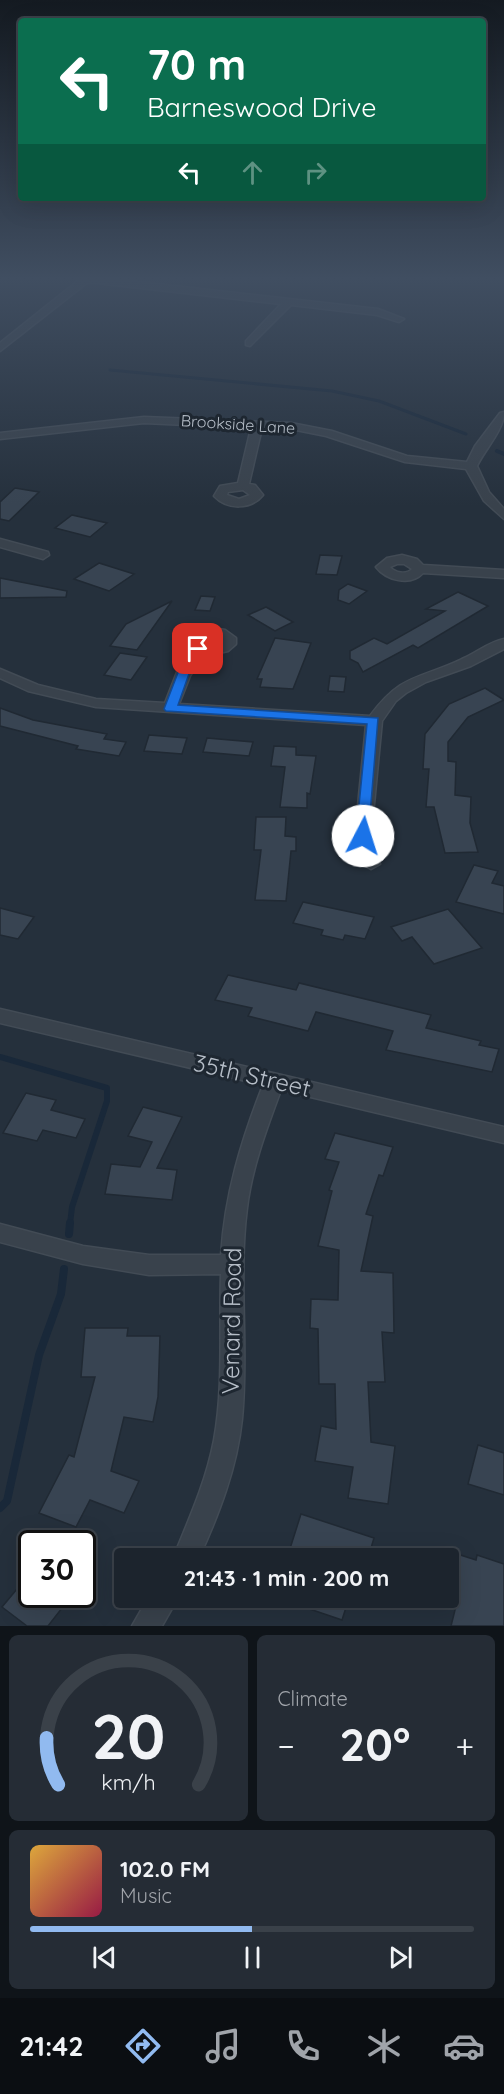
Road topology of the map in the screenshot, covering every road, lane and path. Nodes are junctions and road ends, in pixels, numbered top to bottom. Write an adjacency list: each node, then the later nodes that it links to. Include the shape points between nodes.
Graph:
1 (503, 420): 4 (street, via 481,446)
2 (257, 424): 3 (street, Brookside Lane, via 128,421); 4 (street, Brookside Lane, via 328,433 405,459); 5 (street)
3 (0, 436)
4 (471, 466): 6 (street, via 477,485)
5 (243, 486)
6 (504, 514)
7 (0, 543): 8 (street)
8 (43, 555)
9 (419, 569): 10 (street)
10 (504, 574)
11 (504, 643): 15 (street, via 401,690)
12 (202, 651): 14 (street, via 185,670)
13 (0, 673): 14 (street, via 33,688 75,699)
14 (170, 709): 15 (street)
15 (374, 721): 16 (street, via 363,836)
16 (371, 864)
17 (0, 1016): 18 (street, 35th Street)
18 (274, 1082): 19 (street, 35th Street); 21 (street, Venard Road, via 241,1180)
19 (504, 1135)
20 (0, 1233): 21 (street, via 83,1255 149,1265)
21 (232, 1264): 22 (street, Venard Road, via 231,1401 226,1443 215,1487)
22 (190, 1548)
23 (158, 1608): 24 (street)
24 (146, 1626)

